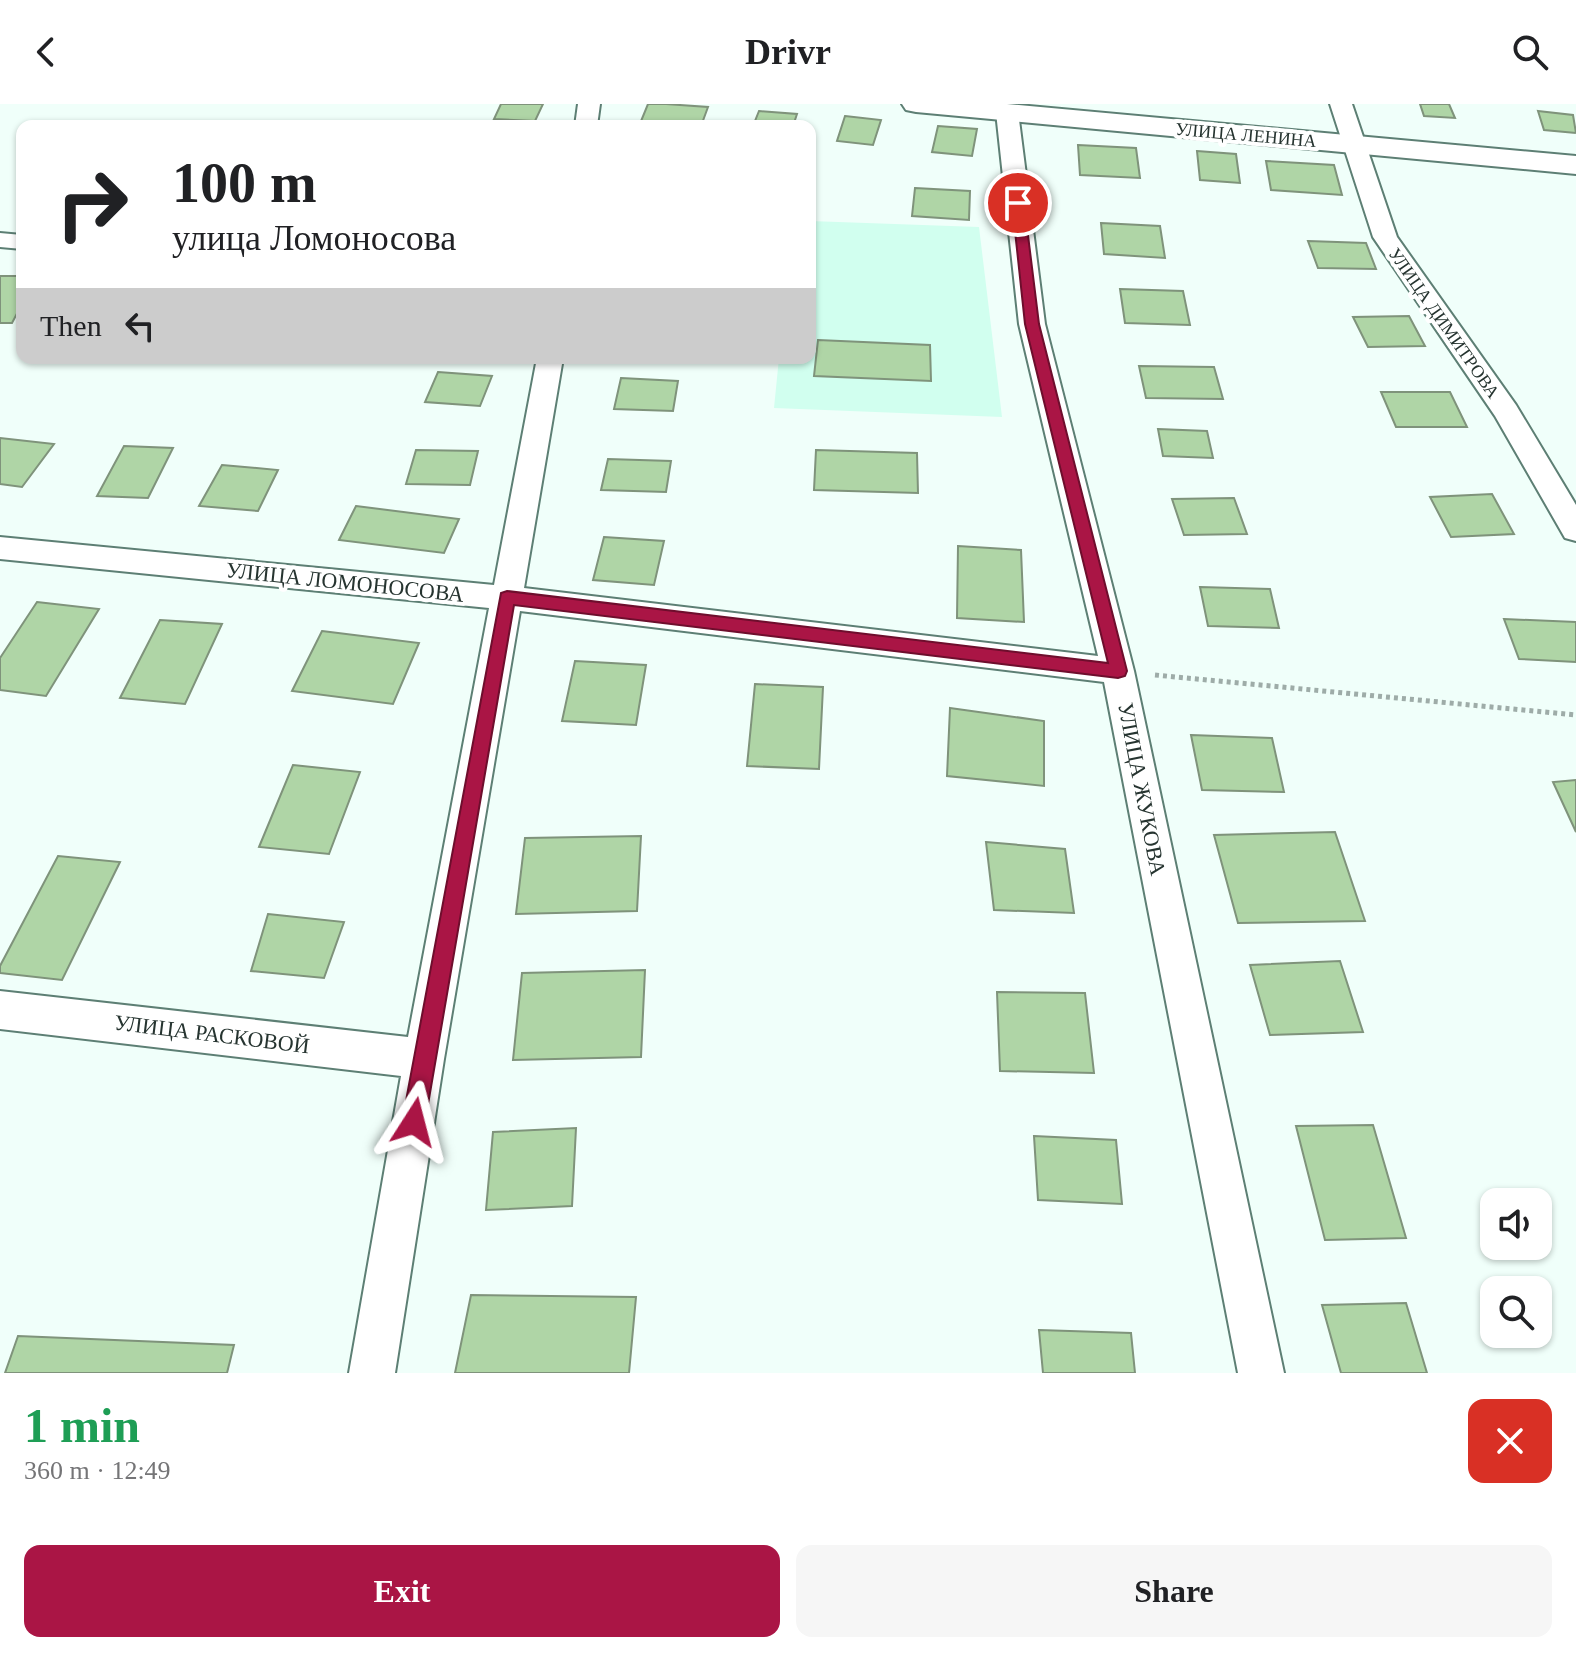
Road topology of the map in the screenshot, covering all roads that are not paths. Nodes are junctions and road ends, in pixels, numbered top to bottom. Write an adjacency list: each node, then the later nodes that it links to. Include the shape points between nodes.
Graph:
1 (916, 104): 3 (street, УЛИЦА ЛЕНИНА)
2 (1341, 104): 4 (street, УЛИЦА ДИМИТРОВА)
3 (1007, 112): 4 (street, УЛИЦА ЛЕНИНА); 10 (street, УЛИЦА ЖУКОВА, via 1032,324)
4 (1353, 145): 5 (street, УЛИЦА ЛЕНИНА); 7 (street, УЛИЦА ДИМИТРОВА, via 1385,237 1506,412)
5 (1576, 165)
6 (549, 364): 9 (street)
7 (1576, 530)
8 (0, 548): 9 (street, УЛИЦА ЛОМОНОСОВА)
9 (507, 598): 10 (street, УЛИЦА ЛОМОНОСОВА); 12 (street)
10 (1118, 671): 14 (street, УЛИЦА ЖУКОВА)
11 (0, 1010): 12 (street, УЛИЦА РАСКОВОЙ)
12 (424, 1059): 13 (street)
13 (372, 1373)
14 (1261, 1373)

